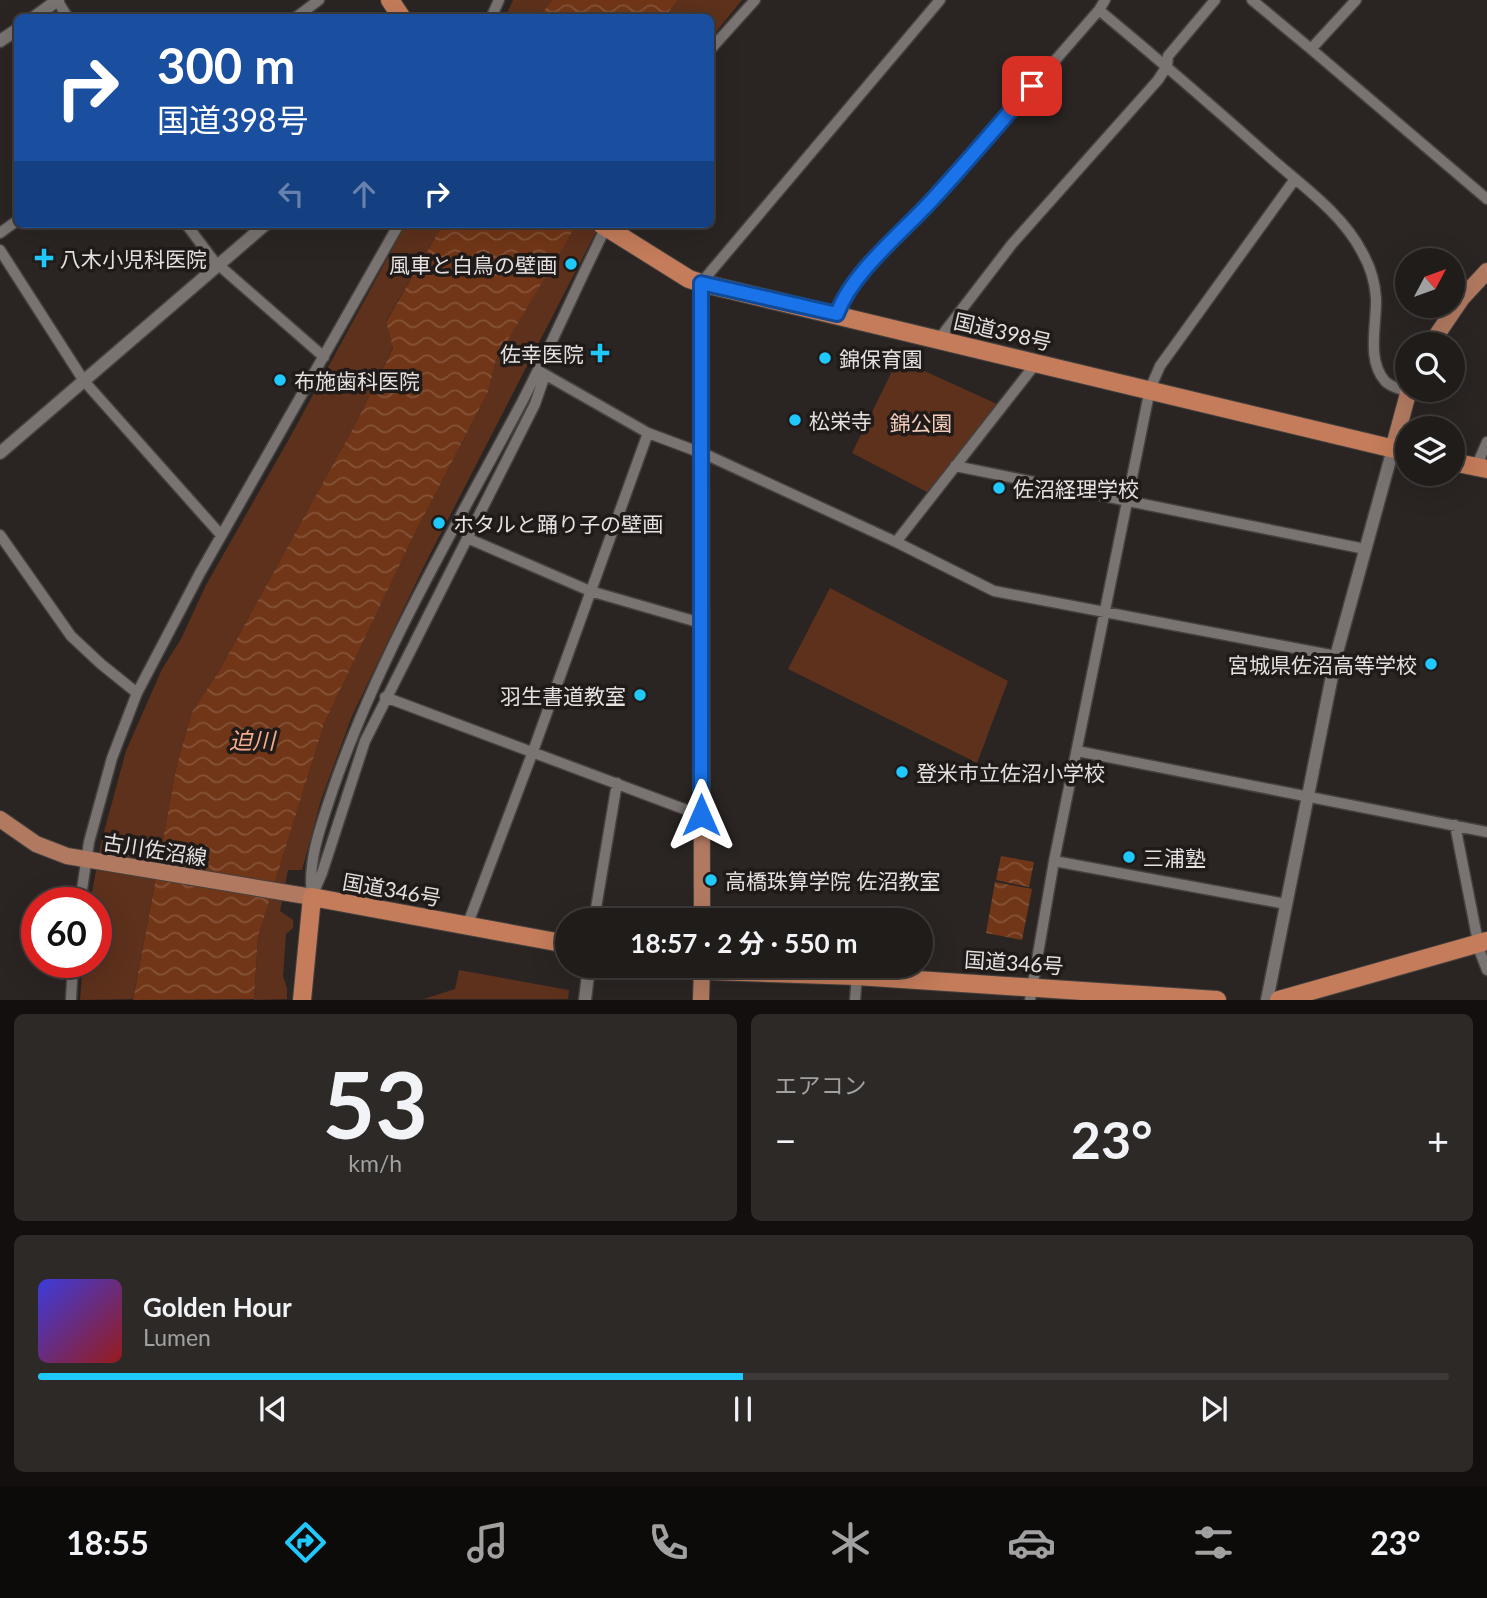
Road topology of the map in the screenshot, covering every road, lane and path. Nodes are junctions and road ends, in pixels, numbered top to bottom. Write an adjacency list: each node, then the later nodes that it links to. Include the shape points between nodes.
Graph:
1 (57, 0): 9 (street)
2 (319, 0): 10 (street)
3 (755, 0): 11 (street)
4 (940, 0): 24 (street)
5 (1215, 0): 13 (street, via 1168,56)
6 (1252, 0): 12 (street)
7 (1356, 0): 12 (street)
8 (1102, 5): 13 (street); 25 (street, via 932,201 890,242 846,294)
9 (38, 14)
10 (300, 14)
11 (714, 46)
12 (1311, 49): 15 (street)
13 (1167, 66): 14 (street); 27 (street, via 1012,244)
14 (1295, 179): 32 (street, via 1336,217 1363,252 1375,289 1374,347 1379,370 1387,384); 33 (street, via 1160,366)
15 (1487, 199)
16 (189, 228): 22 (street)
17 (261, 228): 22 (street)
18 (397, 228): 28 (street)
19 (604, 228): 30 (street)
20 (610, 228): 24 (highway, 国道398号)
21 (0, 250): 31 (street)
22 (219, 264): 28 (street); 31 (street)
23 (1487, 271): 26 (main road)
24 (701, 283): 25 (highway, 国道398号); 38 (main road)
25 (837, 314): 27 (highway, 国道398号)
26 (1439, 332)
27 (939, 339): 29 (highway, 国道398号)
28 (324, 357): 44 (street)
29 (1037, 362): 33 (highway, 国道398号); 40 (street)
30 (541, 372): 34 (street); 45 (street, via 535,404); 65 (street, via 417,600 353,734 315,849)
31 (84, 381): 37 (street); 44 (street)
32 (1395, 387)
33 (1150, 390): 36 (highway, 国道398号); 42 (street)
34 (648, 432): 38 (street); 48 (street)
35 (1487, 442): 41 (street)
36 (1395, 449)
37 (0, 453)
38 (702, 454): 46 (street); 50 (main road)
39 (1395, 464): 47 (street)
40 (955, 466): 42 (street); 46 (street)
41 (1481, 468)
42 (1126, 500): 47 (street); 49 (street)
43 (0, 535): 52 (street, via 71,636)
44 (221, 535): 52 (street)
45 (467, 538): 48 (street); 53 (street)
46 (896, 542): 49 (street, via 994,591)
47 (1365, 548): 51 (street)
48 (590, 591): 50 (street); 55 (street)
49 (1105, 614): 51 (street); 54 (street)
50 (701, 623): 58 (main road)
51 (1335, 656): 57 (street)
52 (137, 693): 62 (street, via 112,758)
53 (386, 697): 55 (street); 65 (street, via 365,741 322,873)
54 (1077, 751): 57 (street); 63 (street)
55 (532, 754): 56 (street); 69 (street)
56 (617, 783): 58 (street); 67 (street)
57 (1307, 797): 60 (street); 66 (street)
58 (701, 815): 68 (main road)
59 (0, 819): 62 (main road, 古川佐沼線, via 36,844)
60 (1455, 825): 61 (street); 71 (street)
61 (1487, 832)
62 (87, 860): 64 (street); 65 (main road, 古川佐沼線)
63 (1054, 861): 66 (street); 78 (street)
64 (83, 887)
65 (306, 895): 69 (highway, 国道346号); 80 (highway, 国道346号)
66 (1286, 904): 85 (street)
67 (596, 908)
68 (702, 908)
69 (467, 926): 70 (highway, 国道346号)
70 (555, 942)
71 (1483, 942): 72 (street); 86 (highway)
72 (1487, 970)
73 (72, 978): 79 (street)
74 (588, 978): 81 (street)
75 (702, 978): 82 (main road)
76 (857, 978): 83 (street)
77 (877, 978): 78 (highway, 国道346号)
78 (1030, 993): 84 (highway, 国道346号)
79 (71, 999)
80 (302, 999)
81 (585, 999)
82 (701, 999)
83 (855, 999)
84 (1217, 999)
85 (1267, 999)
86 (1279, 999)

